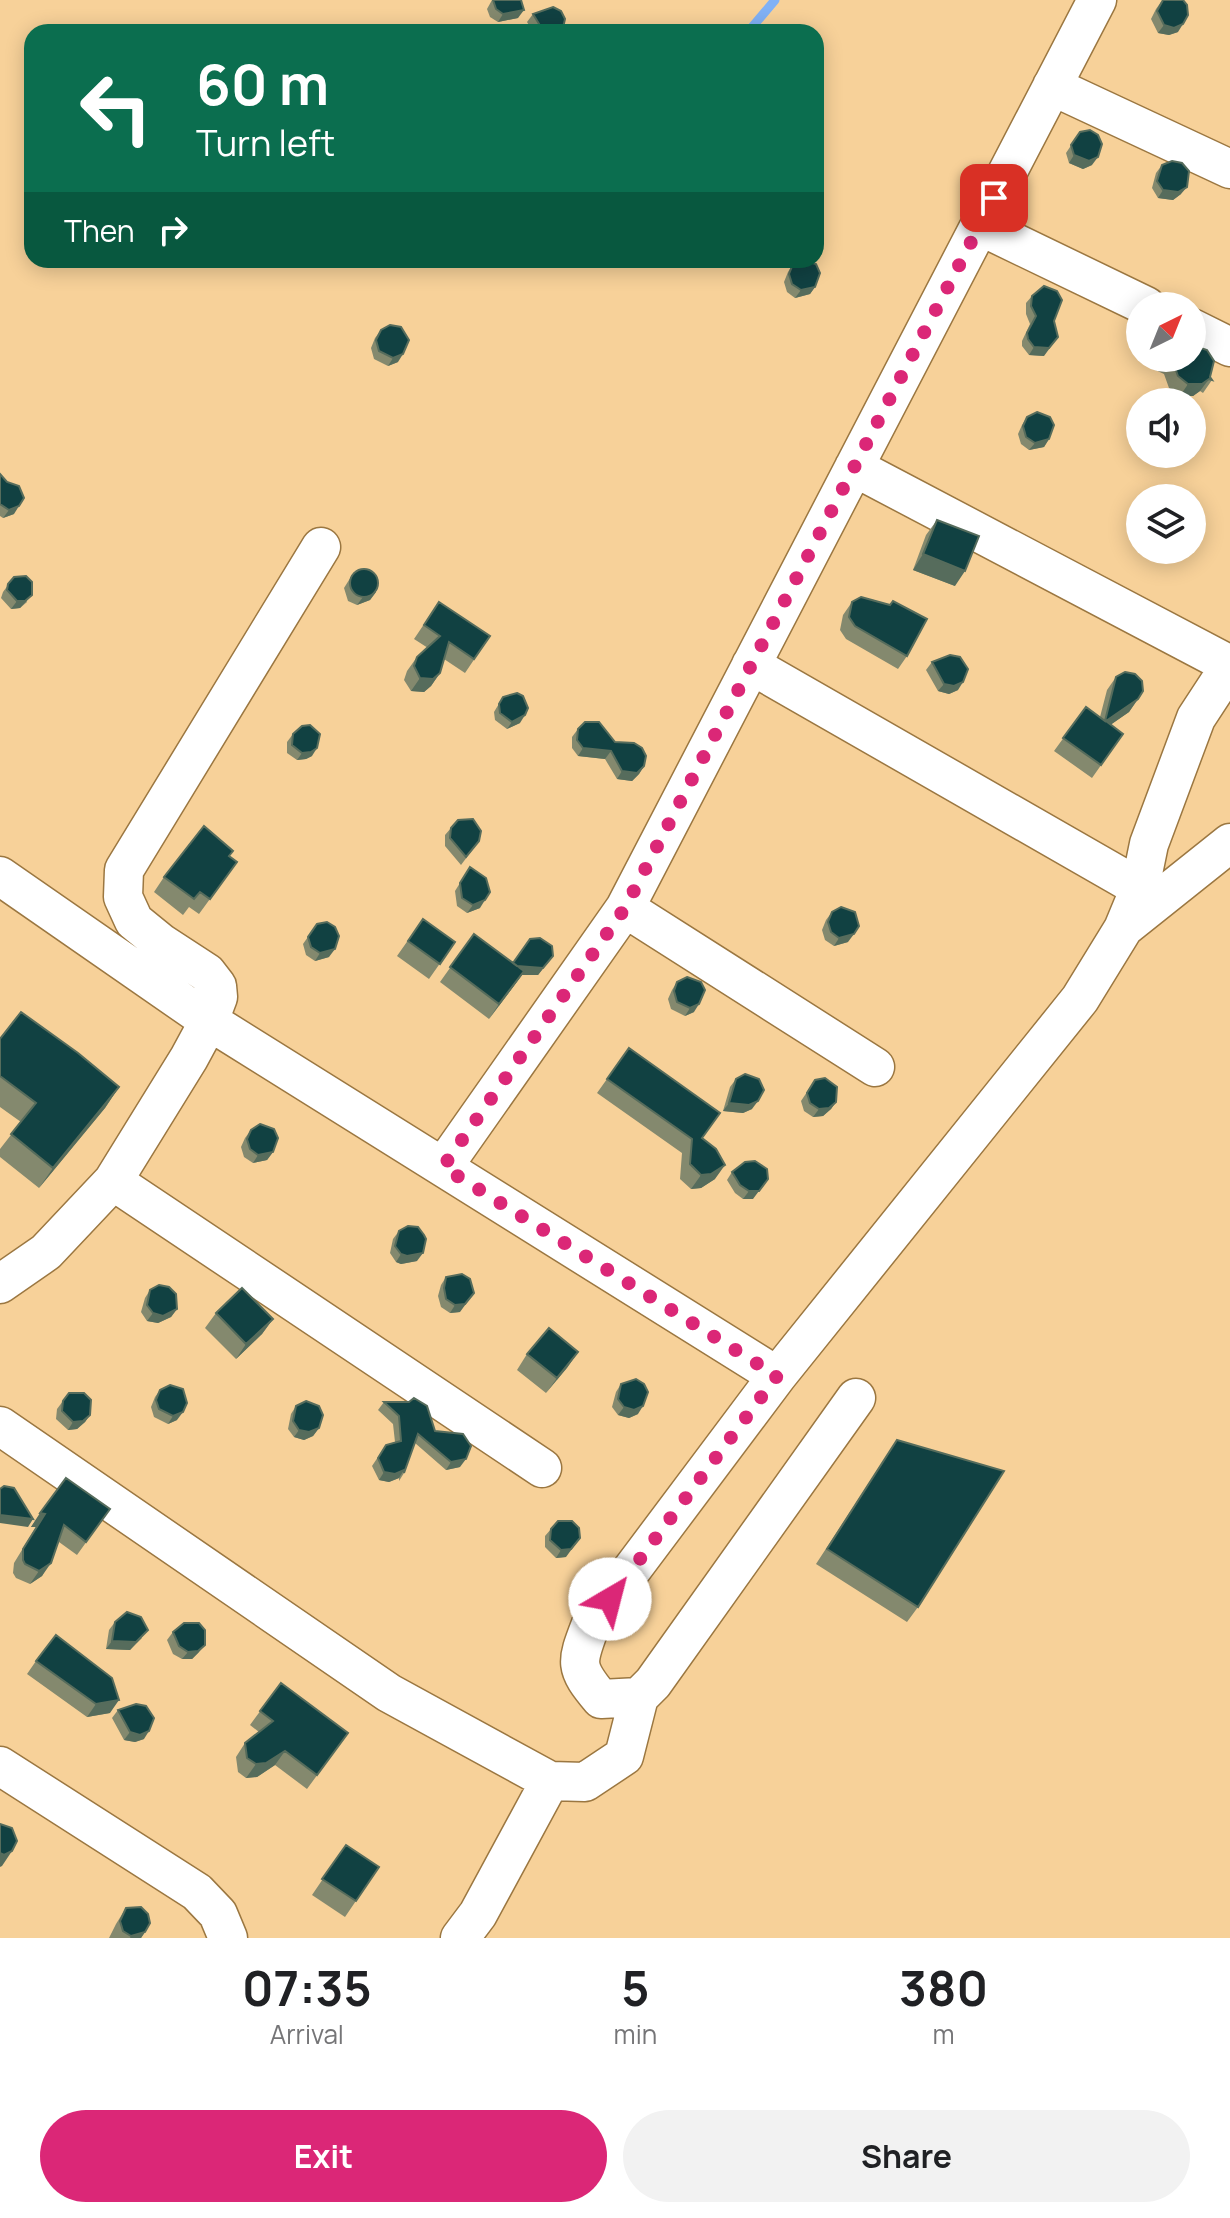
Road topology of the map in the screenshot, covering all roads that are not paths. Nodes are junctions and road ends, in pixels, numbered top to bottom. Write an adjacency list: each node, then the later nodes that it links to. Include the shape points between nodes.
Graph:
1 (1097, 0): 2 (street)
2 (1052, 86): 3 (street); 4 (street)
3 (1230, 169)
4 (980, 226): 5 (street); 8 (street)
5 (1126, 296)
6 (1206, 335): 7 (street)
7 (1230, 347)
8 (854, 467): 10 (street); 11 (street)
9 (321, 547): 17 (street, via 124,870 123,897 134,921 207,973 217,986)
10 (751, 665): 14 (street); 15 (street)
11 (1230, 666): 14 (street, via 1196,718 1149,844)
12 (1230, 843): 16 (street)
13 (0, 876): 17 (street)
14 (1140, 888): 16 (street)
15 (625, 908): 18 (street); 19 (street)
16 (1123, 929): 22 (street, via 1080,999)
17 (209, 1021): 19 (street); 20 (street)
18 (875, 1067)
19 (443, 1167): 22 (street)
20 (113, 1181): 21 (street, via 46,1252); 25 (street)
21 (0, 1284)
22 (777, 1376): 26 (street, via 591,1624 581,1651 582,1676 601,1699)
23 (856, 1398): 26 (street)
24 (0, 1426): 28 (street, via 389,1693)
25 (542, 1468)
26 (639, 1697): 28 (street, via 624,1756 585,1782)
27 (0, 1766): 29 (street, via 197,1892 218,1914)
28 (550, 1781): 30 (street)
29 (228, 1938)
30 (460, 1938)

